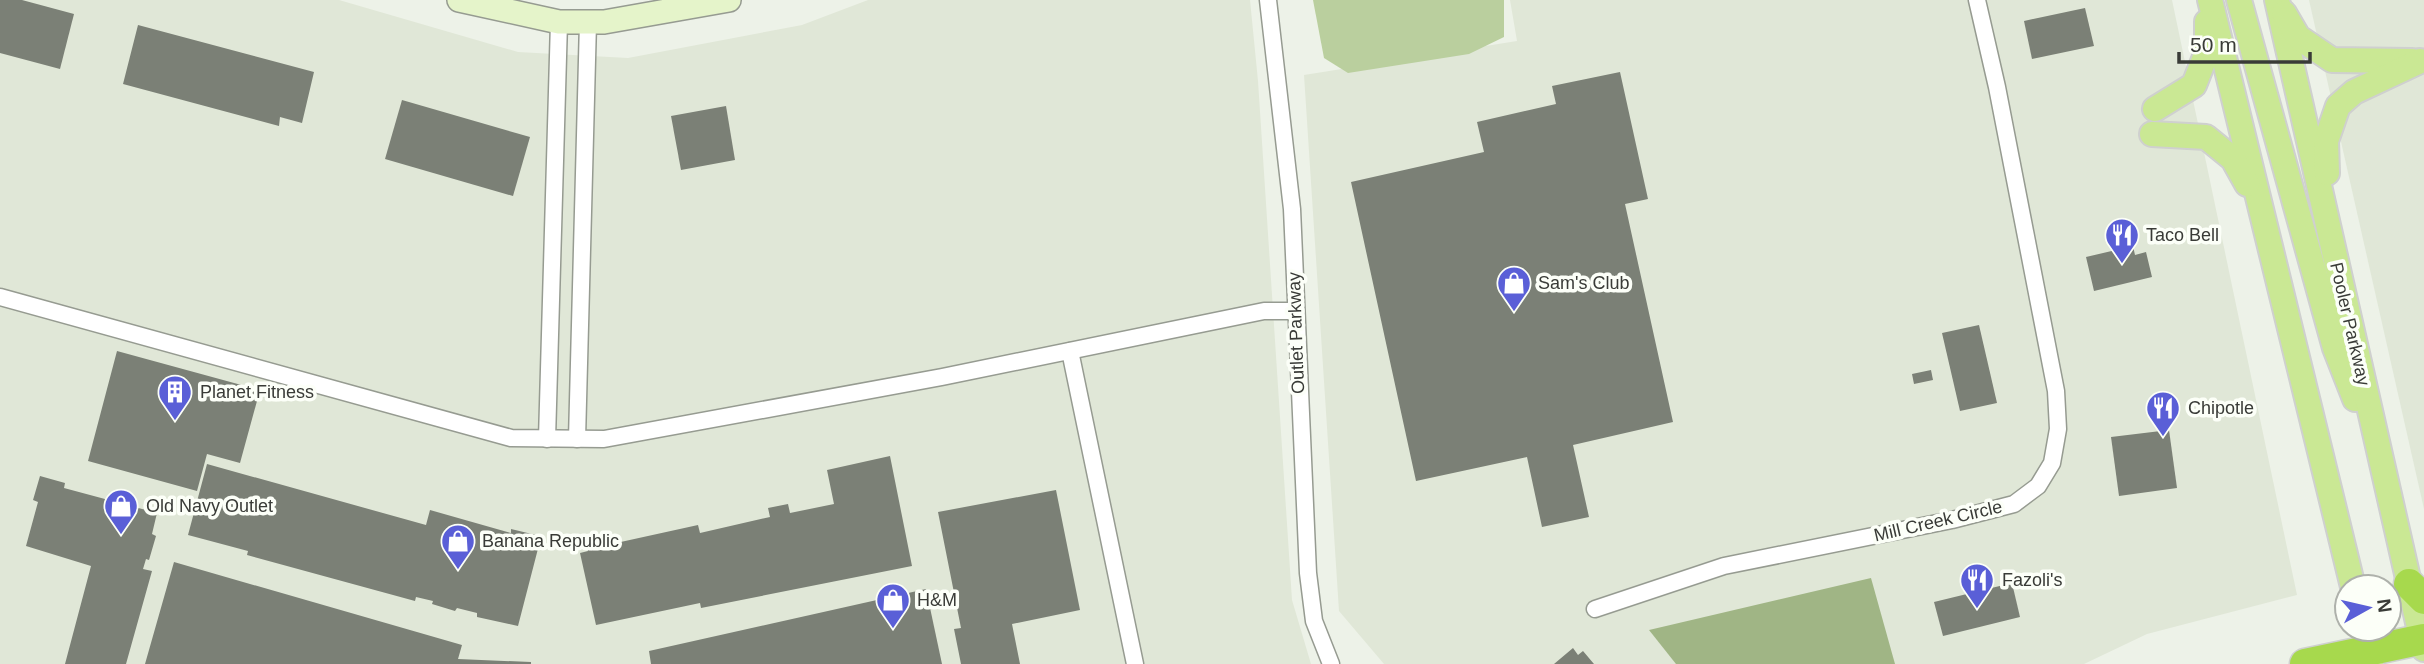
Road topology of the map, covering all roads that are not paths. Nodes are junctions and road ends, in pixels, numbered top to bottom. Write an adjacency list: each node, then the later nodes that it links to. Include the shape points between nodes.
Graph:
1 (459, 0): 8 (street)
2 (729, 0): 9 (street, via 631,19)
3 (1268, 0): 13 (street, Outlet Parkway, via 1292,209)
4 (1977, 0): 20 (street, Mill Creek Circle, via 2056,391 2058,429 2052,463 2038,486 2014,504 1724,566)
5 (2209, 0): 10 (main road); 10 (main road, via 2207,52 2194,85 2153,121 2206,137 2233,159)
6 (2239, 0): 17 (main road, via 2335,348)
7 (2277, 1): 11 (main road, Pooler Parkway); 11 (main road, via 2298,37 2332,60 2420,61 2354,92 2338,106 2326,141)
8 (559, 22): 9 (street); 15 (street)
9 (587, 22): 16 (street)
10 (2260, 206): 18 (main road)
11 (2330, 237): 17 (main road, Pooler Parkway)
12 (0, 297): 15 (street, via 511,438)
13 (1296, 311): 14 (street, via 1264,312); 24 (street, Outlet Parkway, via 1308,573 1314,621)
14 (1070, 351): 16 (street, via 617,437); 23 (street)
15 (547, 439): 16 (street)
16 (577, 439)
17 (2386, 478): 19 (main road, Pooler Parkway)
18 (2350, 573)
19 (2417, 592): 21 (main road, Pooler Parkway)
20 (1595, 609)
21 (2423, 643): 22 (highway)
22 (2374, 652): 25 (highway)
23 (1135, 664)
24 (1331, 664)
25 (2305, 664)

